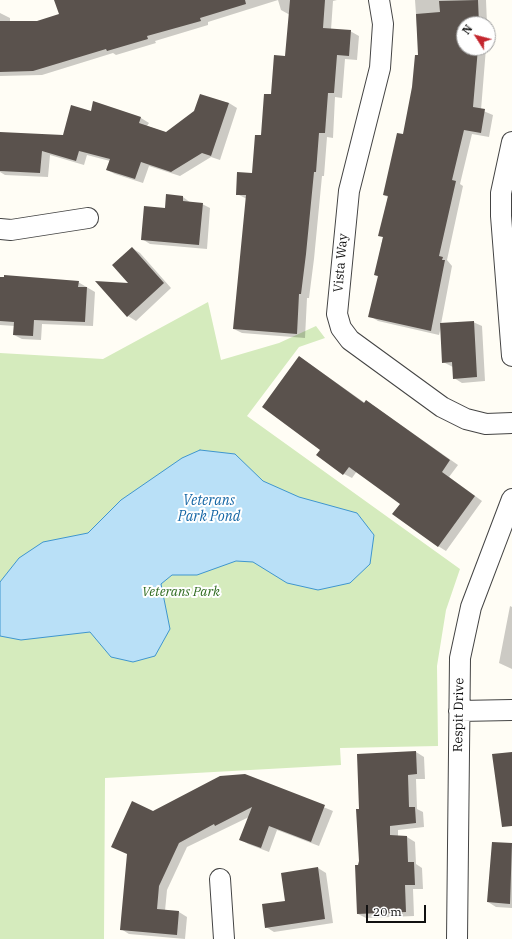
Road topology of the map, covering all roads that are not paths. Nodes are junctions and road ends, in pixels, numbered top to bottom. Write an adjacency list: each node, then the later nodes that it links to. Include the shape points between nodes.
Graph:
1 (379, 0): 7 (street, Vista Way, via 383,24 380,68 349,191 337,314 341,328 360,348 442,408 466,419 486,424)
2 (512, 142): 5 (street, via 501,193 501,216)
3 (88, 218): 4 (street, via 11,230)
4 (0, 229)
5 (509, 276): 6 (street)
6 (512, 356)
7 (512, 423)
8 (512, 499): 10 (street, Respit Drive, via 471,607 460,658)
9 (512, 710): 10 (street)
10 (459, 711): 13 (street, Respit Drive)
11 (220, 879): 12 (street)
12 (224, 939)
13 (457, 939)

